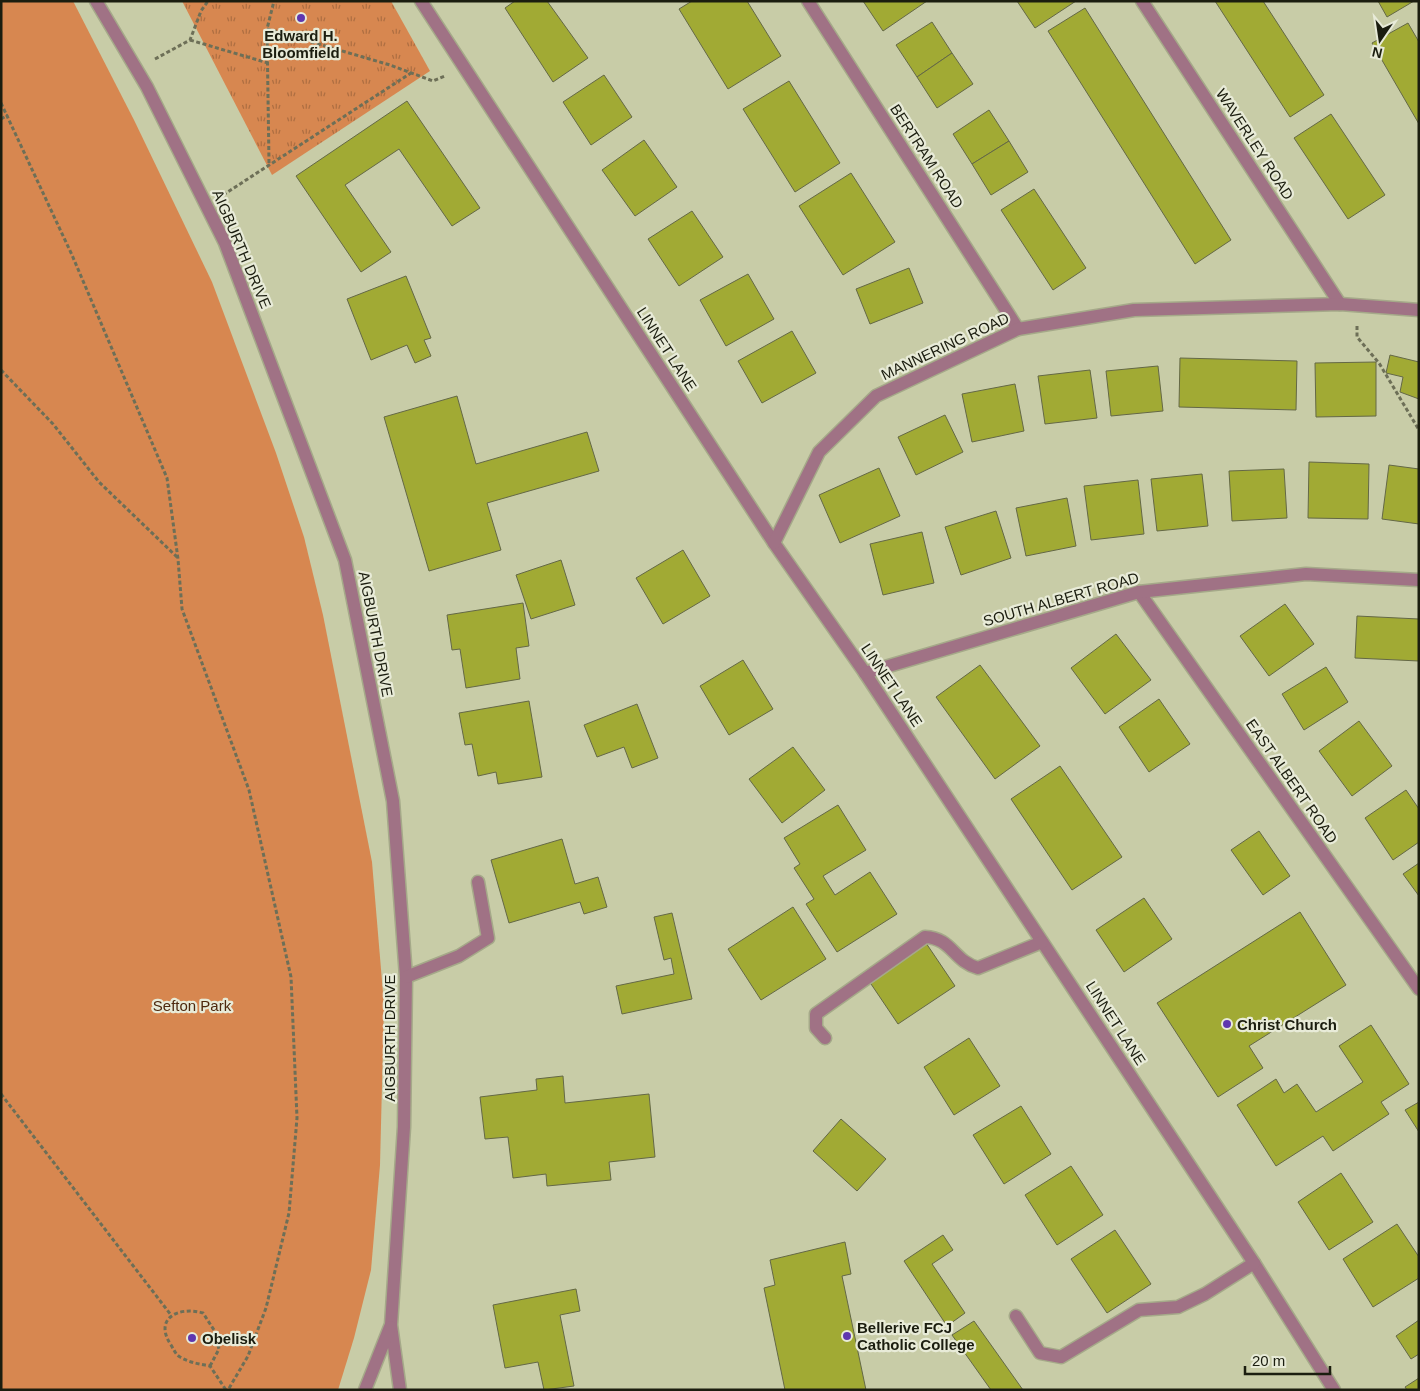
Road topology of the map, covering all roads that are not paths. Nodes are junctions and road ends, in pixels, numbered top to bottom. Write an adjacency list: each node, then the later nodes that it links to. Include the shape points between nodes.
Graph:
1 (96, 1): 14 (street, AIGBURTH DRIVE, via 137,69 225,243 345,560 393,802)
2 (420, 1): 8 (street, LINNET LANE)
3 (808, 1): 7 (street, BERTRAM ROAD)
4 (1142, 1): 5 (street, WAVERLEY ROAD)
5 (1340, 304): 6 (street, MANNERING ROAD); 7 (street, MANNERING ROAD, via 1134,310)
6 (1419, 310)
7 (1018, 329): 8 (street, MANNERING ROAD, via 876,396 819,452)
8 (774, 543): 11 (street, LINNET LANE)
9 (1419, 580): 10 (street, SOUTH ALBERT ROAD, via 1306,574)
10 (1139, 592): 11 (street, SOUTH ALBERT ROAD); 15 (street, EAST ALBERT ROAD)
11 (865, 673): 13 (street, LINNET LANE)
12 (478, 882): 14 (street, via 488,938 459,956)
13 (1042, 942): 16 (street, via 978,968 958,958 945,942 925,937 816,1014 816,1028); 17 (street, LINNET LANE)
14 (406, 977): 19 (street, AIGBURTH DRIVE, via 404,1127)
15 (1419, 989)
16 (824, 1038)
17 (1254, 1263): 18 (street, via 1178,1307 1139,1310 1061,1358 1040,1352); 22 (street, LINNET LANE)
18 (1016, 1316)
19 (391, 1325): 20 (street, AIGBURTH DRIVE); 21 (street, AIGBURTH DRIVE)
20 (366, 1390)
21 (400, 1390)
22 (1334, 1390)

